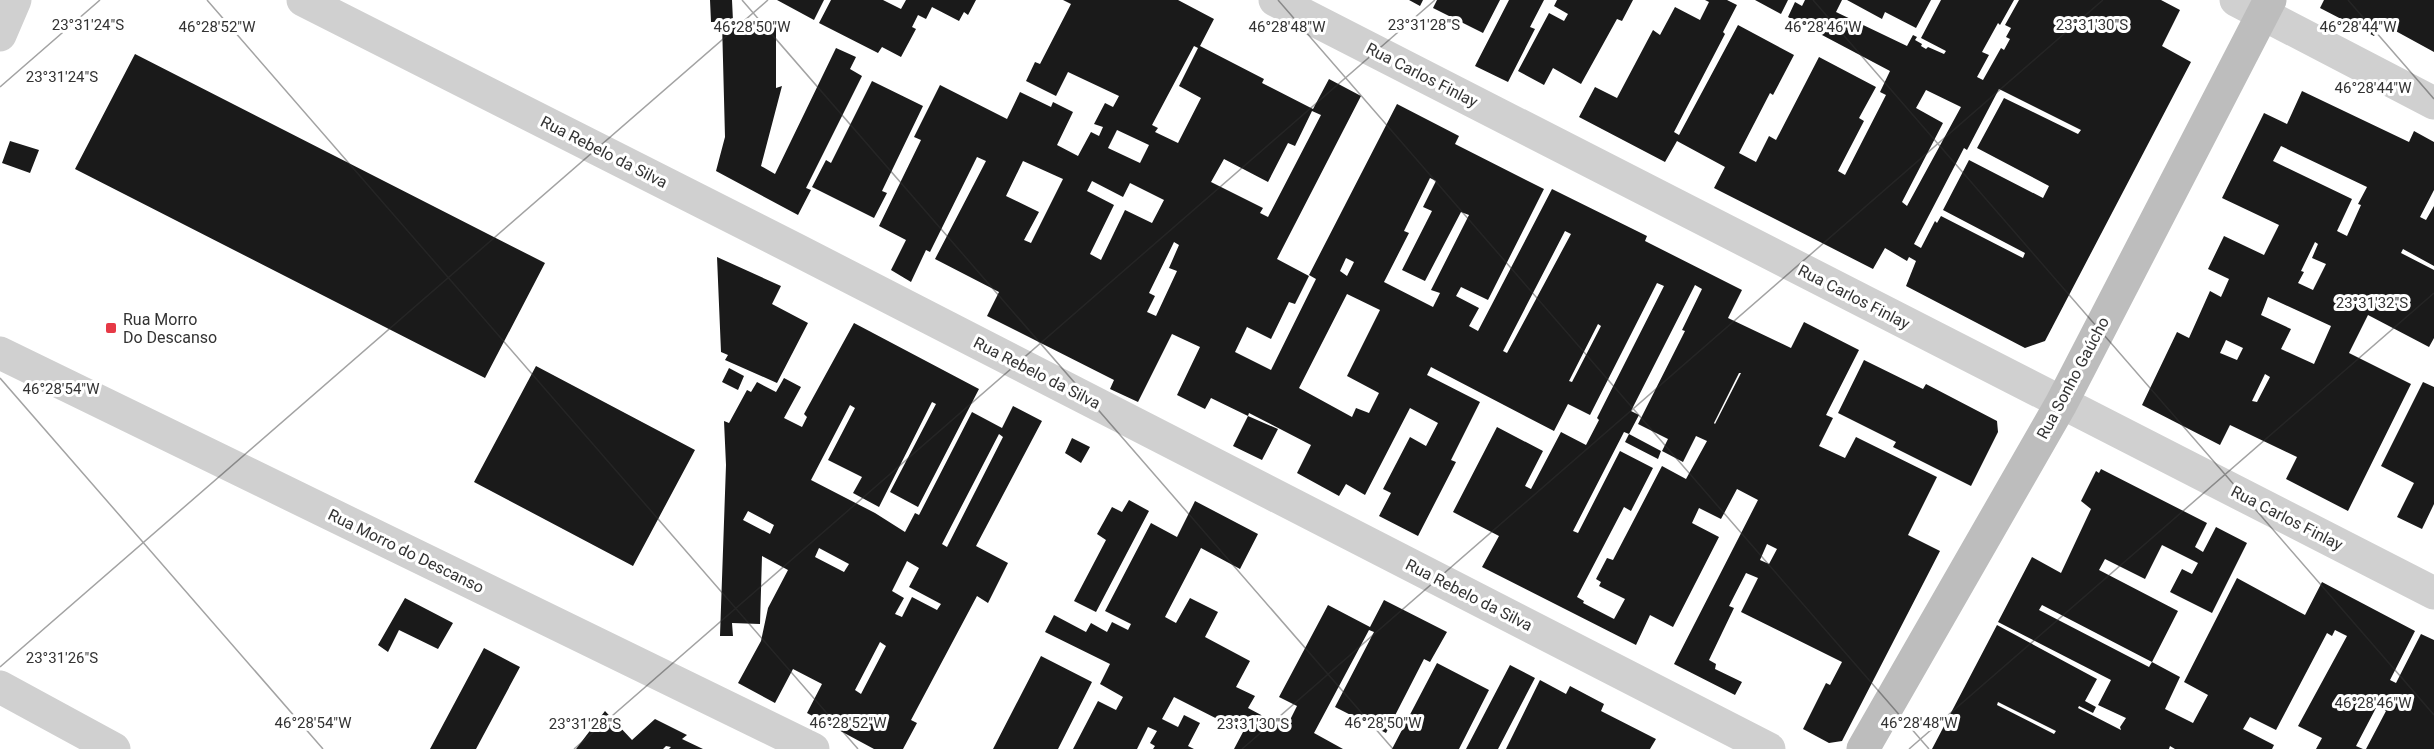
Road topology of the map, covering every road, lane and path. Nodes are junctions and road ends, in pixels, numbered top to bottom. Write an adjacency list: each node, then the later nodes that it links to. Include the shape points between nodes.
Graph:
1 (15, 0): 5 (street)
2 (303, 0): 13 (street, Rua Rebelo da Silva)
3 (1275, 0): 8 (street, Rua Carlos Finlay)
4 (2256, 5): 6 (street); 8 (street, Rua Sonho Gaúcho)
5 (0, 35)
6 (2434, 103)
7 (0, 353): 12 (street, Rua Morro do Descanso)
8 (2061, 404): 9 (street, Rua Carlos Finlay); 14 (street, Rua Sonho Gaúcho)
9 (2434, 593)
10 (0, 687): 11 (street)
11 (114, 749)
12 (813, 749)
13 (1769, 749)
14 (1863, 749)

